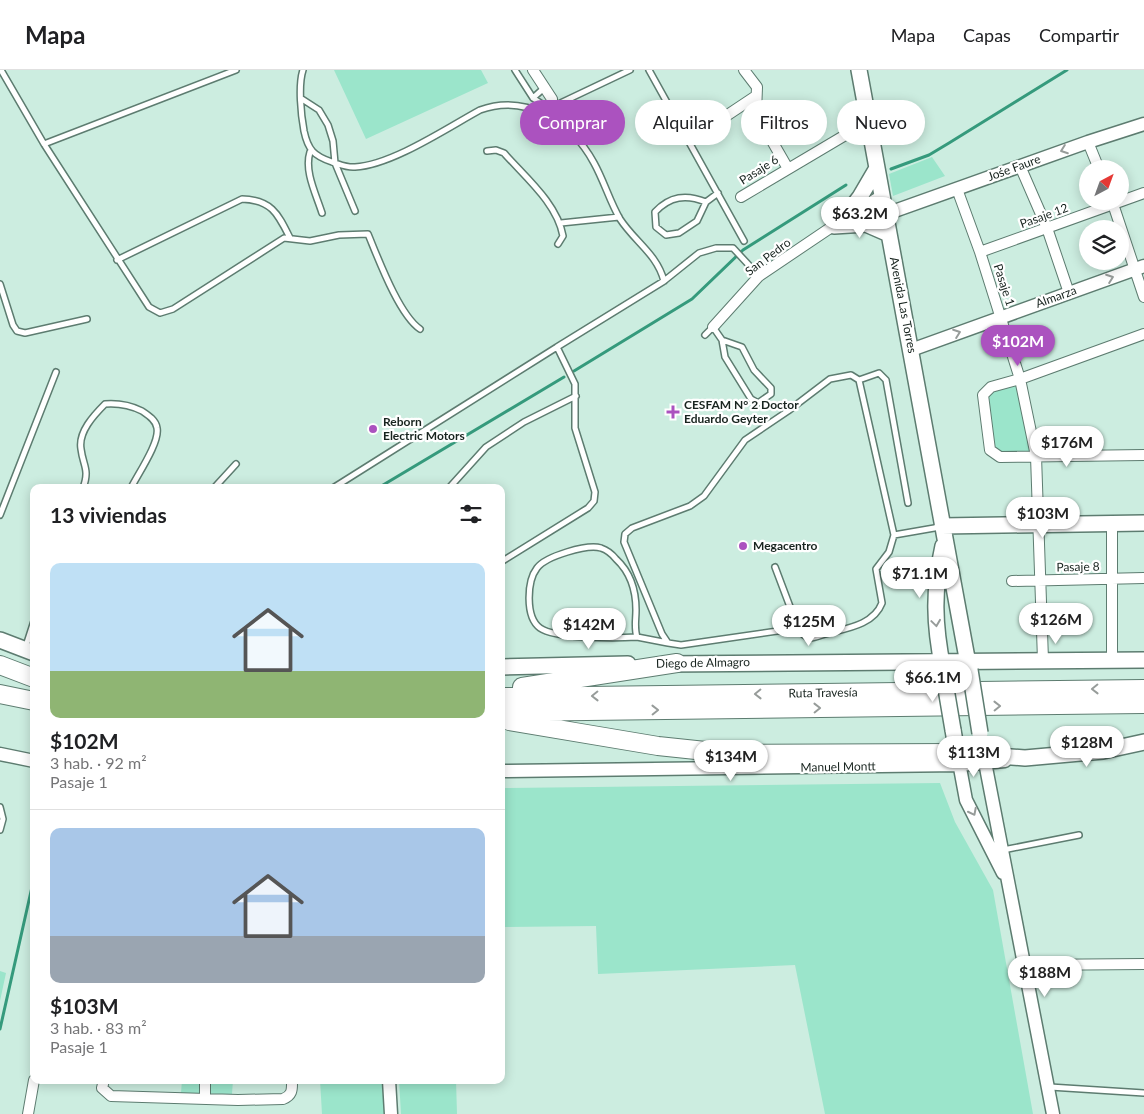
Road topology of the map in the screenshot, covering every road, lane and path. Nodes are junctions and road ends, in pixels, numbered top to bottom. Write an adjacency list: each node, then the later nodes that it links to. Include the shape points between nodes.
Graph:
1 (1, 70): 20 (lane)
2 (236, 70): 20 (lane)
3 (303, 70): 12 (lane)
4 (515, 70): 13 (lane)
5 (533, 70): 10 (street)
6 (630, 70): 13 (lane, via 552,107)
7 (649, 70): 31 (lane)
8 (744, 70): 11 (street, via 754,81)
9 (860, 70): 15 (main road, Avenida Las Torres)
10 (544, 88): 13 (lane); 14 (street)
11 (756, 96): 16 (street); 27 (street, via 756,113)
12 (302, 98): 23 (lane, via 304,129); 25 (lane, via 319,110 328,124)
13 (534, 98)
14 (552, 99)
15 (865, 100)
16 (731, 113)
17 (1144, 124): 19 (street, Jośe Faure)
18 (837, 139): 27 (street, Pasaje 6)
19 (1088, 142): 24 (street); 26 (street, Jośe Faure, one-way to 26)
20 (44, 144): 50 (lane)
21 (873, 145): 28 (main road, Avenida Las Torres)
22 (487, 151): 42 (lane, via 504,153 551,206)
23 (310, 152): 25 (lane); 39 (lane, via 307,161)
24 (1095, 160)
25 (335, 163): 38 (lane); 41 (lane, via 352,168 384,160 480,110 495,104 510,104 539,111 571,131 593,162)
26 (1020, 166): 29 (street, Jośe Faure); 44 (street)
27 (787, 167): 33 (street, Pasaje 6)
28 (877, 168): 32 (main road, Avenida Las Torres); 43 (main road, via 860,197)
29 (957, 189): 40 (street, Jośe Faure); 49 (street, Pasaje 1)
30 (1144, 193): 34 (street, Pasaje 12)
31 (718, 194): 35 (lane); 47 (lane)
32 (882, 194): 40 (main road, Avenida Las Torres); 43 (street, San Pedro)
33 (741, 197)
34 (1129, 198)
35 (706, 202): 35 (lane, via 686,196 670,201 655,212 656,227 666,235 679,233 697,221)
36 (1095, 210): 44 (street, Pasaje 12)
37 (1116, 210): 51 (street)
38 (354, 211)
39 (322, 214)
40 (886, 214): 45 (main road, Avenida Las Torres)
41 (619, 218): 42 (lane); 53 (lane, via 655,258)
42 (561, 223): 48 (lane, via 563,236)
43 (837, 224): 45 (main road, via 866,224); 52 (street, San Pedro)
44 (1047, 228): 49 (street, Pasaje 12); 55 (street)
45 (889, 234): 65 (main road, Avenida Las Torres)
46 (290, 238): 50 (lane, via 272,208 255,200 242,199); 50 (lane, via 284,238 173,310 160,313 149,307); 60 (lane, via 310,241 368,234 405,312)
47 (744, 241)
48 (558, 244)
49 (980, 252): 57 (street, Pasaje 1)
50 (117, 260)
51 (1139, 268): 55 (street, Almarza, one-way to 51); 56 (street)
52 (756, 273): 53 (lane, via 736,251 725,247 699,253); 59 (street, San Pedro)
53 (664, 281): 64 (lane)
54 (0, 284): 58 (lane, via 17,331 25,333)
55 (1069, 293): 57 (street, Almarza)
56 (1144, 297)
57 (1002, 317): 65 (street, Almarza, one-way to 57); 67 (street, Pasaje 1)
58 (87, 319)
59 (714, 327): 62 (lane, San Pedro); 63 (lane)
60 (420, 329)
61 (1144, 334): 67 (street)
62 (705, 335)
63 (722, 340): 63 (lane, via 725,357 752,399 758,403 766,398 771,388 754,370 742,347)
64 (557, 347): 69 (lane, via 575,384); 76 (lane)
65 (911, 350): 83 (main road, Avenida Las Torres)
66 (56, 372): 79 (lane)
67 (1020, 379): 71 (street, Pasaje 1); 71 (street, via 991,387 983,394 990,450 995,455)
68 (859, 380): 78 (lane, via 879,373 886,380); 84 (lane); 94 (lane, via 851,375 830,379 814,389 745,440 704,496 690,506 632,528 625,534 624,542)
69 (576, 396): 77 (lane, via 524,422 486,446); 85 (lane, via 575,428 594,501 588,508)
70 (1144, 454): 71 (street)
71 (1036, 456): 82 (street, Pasaje 1)
72 (236, 464): 75 (lane)
73 (85, 484): 74 (lane, via 88,476 80,447 86,426 105,404 116,403 134,407 150,416 157,428 155,441)
74 (133, 484)
75 (218, 484)
76 (339, 484)
77 (453, 484)
78 (908, 502)
79 (0, 516)
80 (1112, 523): 81 (main road); 82 (main road); 88 (street)
81 (1144, 523)
82 (1038, 524): 83 (main road); 90 (street, Pasaje 1)
83 (944, 533): 84 (lane); 101 (main road, Avenida Las Torres); 102 (main road, Avenida Las Torres, one-way to 102, via 934,611)
84 (894, 536): 91 (lane, via 889,552 876,569 882,603 877,613 850,628 809,638)
85 (505, 560)
86 (775, 568): 91 (lane)
87 (1144, 578): 88 (street, Pasaje 8)
88 (1112, 579): 90 (street, Pasaje 8); 97 (street)
89 (1012, 581): 90 (street, Pasaje 8)
90 (1039, 581): 96 (street, Pasaje 1)
91 (798, 628): 94 (lane, via 681,645)
92 (637, 637): 92 (lane, via 550,633 539,628 532,614 530,598 531,582 537,568 561,554 599,548 608,551 631,580 635,593); 94 (lane)
93 (0, 640): 95 (main road)
94 (668, 643)
95 (29, 652)
96 (1043, 660): 97 (main road, Diego de Almagro); 101 (main road, Diego de Almagro)
97 (1112, 660): 98 (main road, Diego de Almagro)
98 (1144, 660)
99 (677, 663): 102 (main road, Diego de Almagro); 103 (main road, Diego de Almagro); 107 (highway)
100 (0, 665): 104 (highway)
101 (969, 665): 102 (main road, Diego de Almagro); 120 (main road, Avenida Las Torres, bridge)
102 (942, 666): 119 (main road, Avenida Las Torres, bridge)
103 (505, 667)
104 (30, 676)
105 (0, 677): 106 (highway)
106 (30, 683)
107 (505, 689)
108 (1144, 689): 110 (highway, Ruta Travesía, one-way to 110)
109 (0, 694): 111 (highway)
110 (505, 697)
111 (30, 700)
112 (1144, 704): 115 (highway, Ruta Travesía, one-way to 112)
113 (0, 705): 114 (highway)
114 (30, 708)
115 (505, 712)
116 (505, 721): 119 (highway, via 658,746 734,754)
117 (1144, 742): 120 (main road, Manuel Montt, via 1103,751)
118 (0, 754): 121 (street)
119 (958, 759): 120 (main road, Manuel Montt); 122 (street, Manuel Montt); 127 (street, Avenida Las Torres, one-way to 127, via 966,800)
120 (985, 759): 126 (street, Avenida Las Torres)
121 (30, 760)
122 (505, 771)
123 (0, 807): 124 (lane, via 3,819)
124 (0, 830)
125 (1079, 835): 126 (lane)
126 (1004, 850): 127 (street, Avenida Las Torres)
127 (1010, 886): 128 (street, Avenida Las Torres)
128 (1024, 964): 129 (street); 135 (street, Avenida Las Torres)
129 (1144, 964)
130 (33, 1084): 138 (street)
131 (103, 1084): 137 (street, via 102,1088 111,1096)
132 (205, 1084): 137 (street)
133 (292, 1084): 137 (street, via 289,1097 283,1099)
134 (389, 1084): 139 (street)
135 (1047, 1087): 136 (lane); 140 (street, Avenida Las Torres)
136 (1144, 1093)
137 (204, 1098)
138 (28, 1114)
139 (391, 1114)
140 (1052, 1114)

